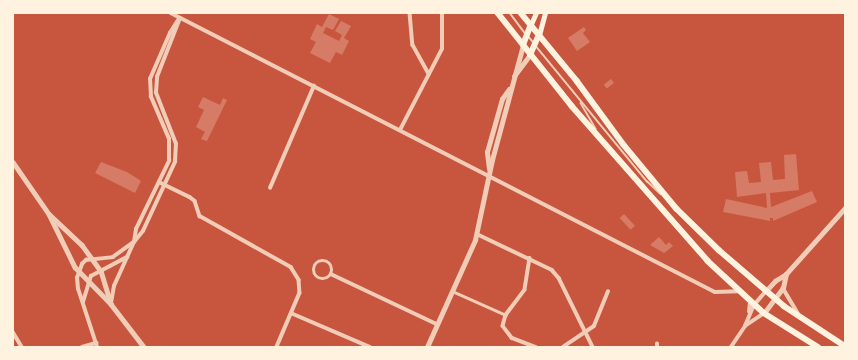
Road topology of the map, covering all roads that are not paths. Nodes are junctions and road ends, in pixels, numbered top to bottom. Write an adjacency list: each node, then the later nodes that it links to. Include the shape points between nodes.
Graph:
1 (171, 13): 9 (street)
2 (410, 13): 16 (street, via 413,45)
3 (442, 13): 16 (street, via 442,49)
4 (498, 13): 14 (main road)
5 (510, 13): 11 (lane)
6 (521, 13): 10 (main road)
7 (536, 13): 10 (main road)
8 (545, 13): 12 (main road)
9 (180, 18): 18 (street); 24 (street, via 170,33 150,79 151,97 170,145 169,161); 25 (street, via 157,77 156,93 176,144 175,162)
10 (531, 24): 11 (main road); 12 (main road)
11 (527, 34): 13 (lane); 14 (main road)
12 (539, 35): 13 (main road); 28 (main road)
13 (535, 44): 15 (main road); 19 (lane)
14 (523, 45): 15 (main road); 17 (street)
15 (530, 55): 17 (street); 21 (main road)
16 (428, 74): 20 (street)
17 (513, 77): 23 (street)
18 (314, 86): 20 (street); 26 (street)
19 (580, 101): 21 (lane); 28 (lane, via 599,120 648,182)
20 (400, 130): 23 (street)
21 (596, 131): 42 (main road, via 708,261)
22 (13, 162): 29 (street)
23 (490, 177): 30 (street); 42 (street, via 715,292)
24 (159, 182): 25 (street); 31 (street, via 136,229)
25 (164, 184): 31 (street, via 142,231); 49 (street, via 195,201 200,216 292,267 300,287)
26 (270, 188)
27 (845, 208): 38 (street)
28 (677, 209): 43 (main road)
29 (49, 214): 34 (street, via 82,244); 35 (street)
30 (477, 234): 33 (street); 41 (street)
31 (134, 242): 32 (street); 34 (street, via 113,257)
32 (128, 257): 36 (street); 48 (street, via 114,286)
33 (530, 258): 51 (street, via 525,290); 56 (street, via 545,265 559,278)
34 (92, 259): 35 (street, via 82,264); 36 (street)
35 (79, 271): 39 (street); 46 (street, via 78,289)
36 (101, 271): 39 (street, via 91,276); 48 (street)
37 (332, 274): 37 (street, via 332,268 327,262 318,262 315,273 322,279); 53 (street)
38 (786, 274): 40 (street); 43 (street, via 775,280)
39 (89, 281): 46 (street); 48 (street)
40 (783, 288): 45 (street); 52 (street, via 791,305)
41 (452, 291): 51 (street); 53 (street)
42 (738, 291): 47 (main road)
43 (766, 291): 45 (main road); 47 (street)
44 (608, 292): 56 (street, via 594,326)
45 (775, 299): 50 (street); 52 (main road)
46 (82, 303): 57 (street)
47 (752, 303): 50 (main road); 54 (street)
48 (111, 304): 62 (street)
49 (291, 313): 58 (street); 63 (street)
50 (764, 313): 54 (street); 70 (main road)
51 (506, 315): 66 (street, via 506,333)
52 (802, 319): 59 (main road)
53 (437, 324): 65 (street)
54 (745, 326): 69 (street)
55 (13, 332): 60 (street)
56 (586, 333): 67 (street); 68 (street)
57 (96, 345): 61 (street)
58 (363, 346): 64 (street)
59 (845, 346)
60 (22, 347)
61 (82, 347)
62 (144, 347)
63 (277, 347)
64 (370, 347)
65 (427, 347)
66 (536, 347)
67 (563, 347)
68 (593, 347)
69 (731, 347)
70 (818, 347)

